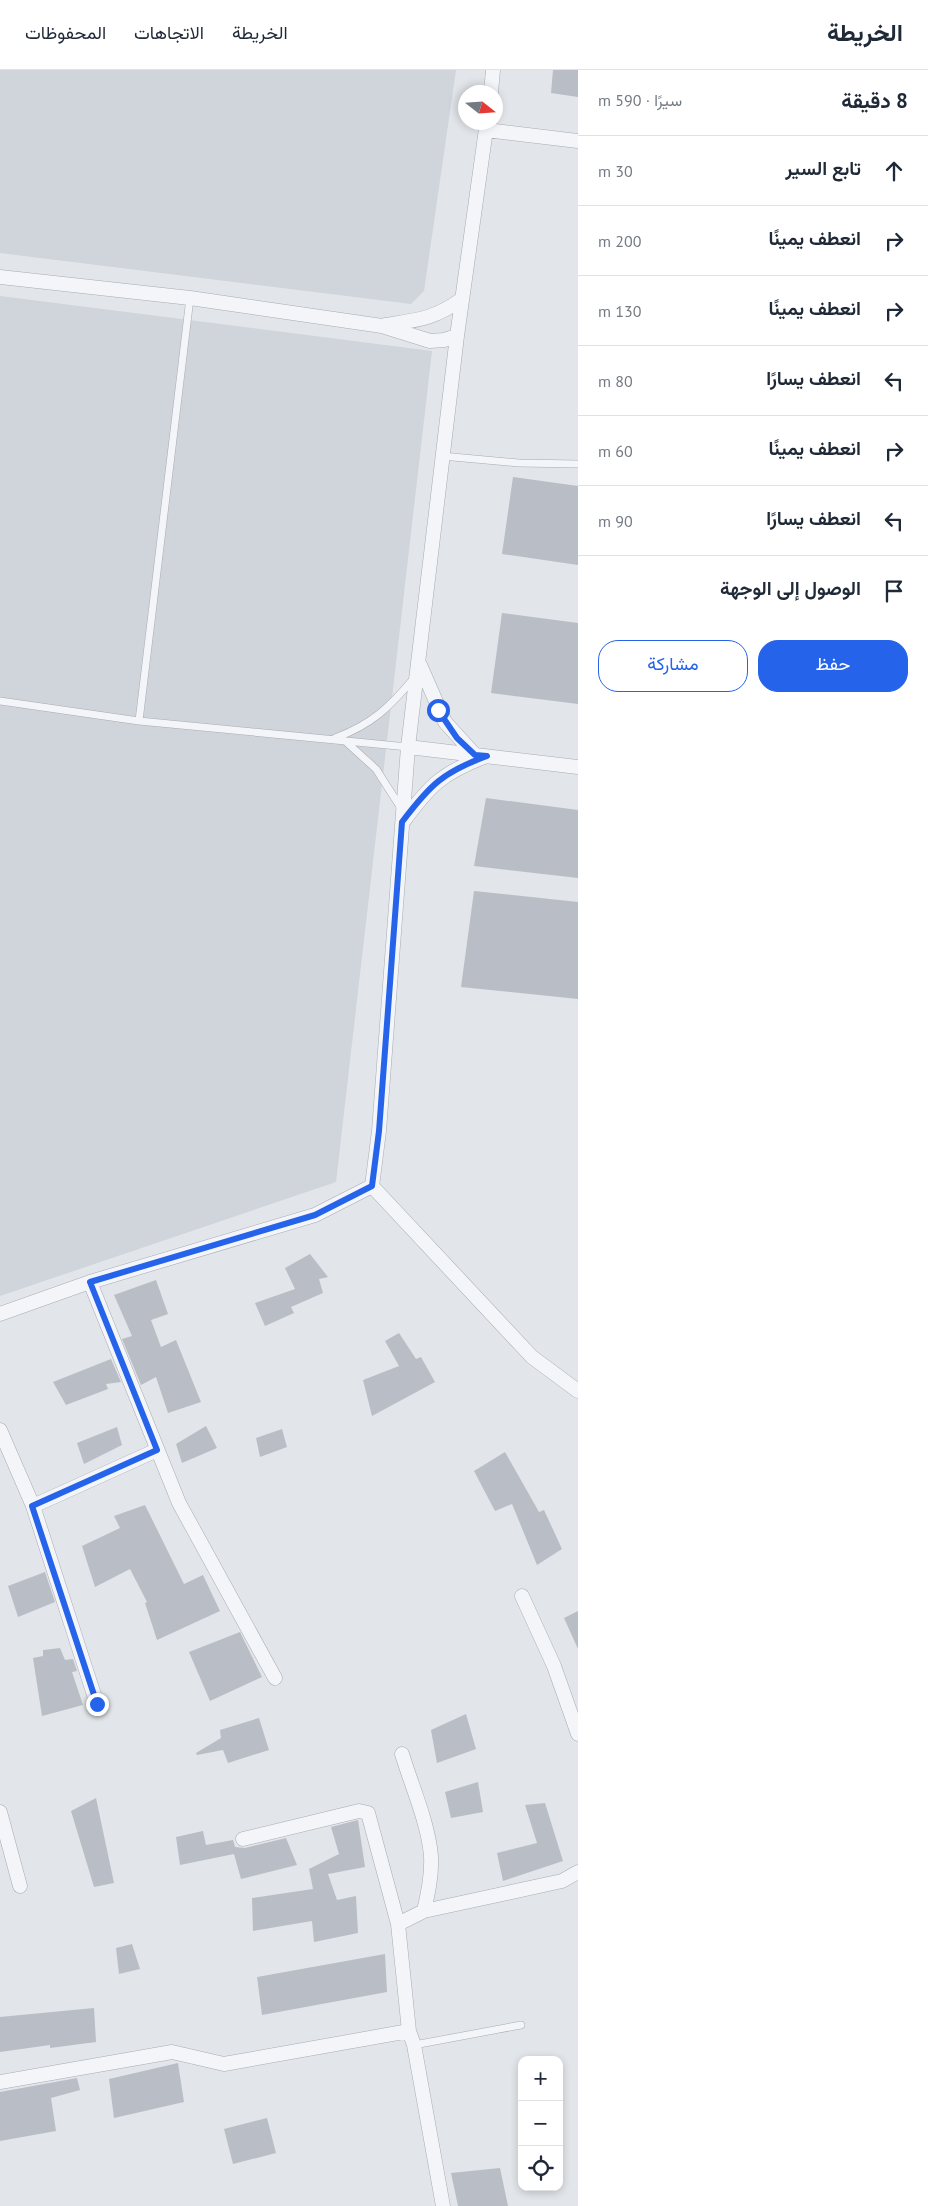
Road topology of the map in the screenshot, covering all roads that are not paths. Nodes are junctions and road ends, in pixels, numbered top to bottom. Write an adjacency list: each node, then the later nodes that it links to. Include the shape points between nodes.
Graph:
1 (494, 70): 2 (street)
2 (492, 85)
3 (503, 129): 5 (street)
4 (486, 130): 8 (street)
5 (578, 141)
6 (0, 277): 7 (street)
7 (190, 298): 9 (street); 15 (lane)
8 (462, 299): 9 (street, via 427,319); 10 (street)
9 (382, 326): 10 (street, via 430,341)
10 (457, 336): 11 (street)
11 (442, 456): 12 (lane, via 518,463); 13 (street)
12 (578, 464)
13 (418, 668): 16 (lane, via 400,696 384,711 353,732); 18 (street); 19 (street, via 444,722)
14 (0, 701): 15 (lane)
15 (139, 721): 16 (lane)
16 (334, 739): 17 (lane)
17 (344, 740): 18 (lane); 21 (lane, via 376,769)
18 (408, 747): 19 (street); 21 (street)
19 (481, 755): 20 (street); 21 (street, via 443,776)
20 (578, 767)
21 (403, 818): 22 (street)
22 (372, 1186): 23 (street, via 315,1215); 25 (street, via 532,1356)
23 (90, 1282): 24 (street); 27 (street)
24 (0, 1314)
25 (578, 1391)
26 (0, 1430): 28 (street)
27 (157, 1450): 28 (street); 30 (street, via 179,1503)
28 (32, 1506): 31 (street)
29 (522, 1596): 32 (street, via 554,1666)
30 (275, 1678)
31 (97, 1704)
32 (578, 1734)
33 (402, 1754): 38 (street, via 431,1857)
34 (0, 1812): 37 (street)
35 (243, 1839): 39 (street, via 359,1811 368,1813)
36 (578, 1872): 38 (street, via 562,1882)
37 (20, 1886)
38 (424, 1911): 39 (street)
39 (398, 1924): 41 (street)
40 (521, 2025): 42 (lane)
41 (409, 2032): 42 (street); 43 (street, via 224,2064 172,2052)
42 (414, 2045): 44 (street)
43 (0, 2082)
44 (443, 2206)

